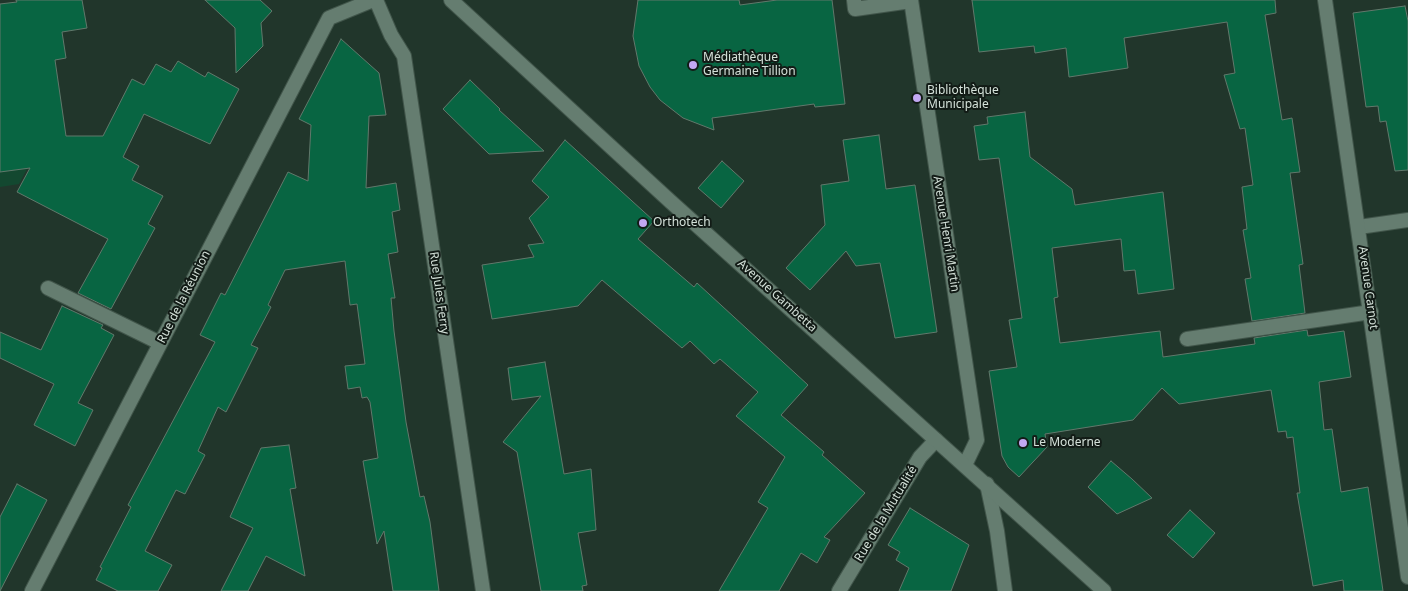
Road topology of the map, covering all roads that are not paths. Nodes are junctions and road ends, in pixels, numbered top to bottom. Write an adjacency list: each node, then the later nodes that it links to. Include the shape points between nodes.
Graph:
1 (375, 0): 6 (street, Rue de la Réunion); 18 (street, Rue Jules Ferry, via 404,56)
2 (451, 0): 13 (street, Avenue Gambetta)
3 (854, 0): 5 (street, via 855,9)
4 (1325, 0): 8 (street, Avenue Carnot)
5 (911, 1): 14 (street, Avenue Henri Martin, via 977,440)
6 (339, 5): 12 (street, Rue de la Réunion, via 329,18)
7 (1408, 220): 8 (street)
8 (1359, 227): 10 (street, Avenue Carnot)
9 (48, 288): 12 (street)
10 (1371, 312): 11 (street); 16 (street, Avenue Carnot)
11 (1187, 339)
12 (160, 343): 17 (street, Rue de la Réunion)
13 (936, 440): 14 (street, Avenue Gambetta); 19 (street, Rue de la Mutualité, via 920,457)
14 (965, 465): 15 (street, Avenue Gambetta)
15 (987, 484): 20 (street); 21 (street, Avenue Gambetta)
16 (1408, 577)
17 (32, 591)
18 (483, 591)
19 (839, 591)
20 (1005, 591)
21 (1104, 591)

